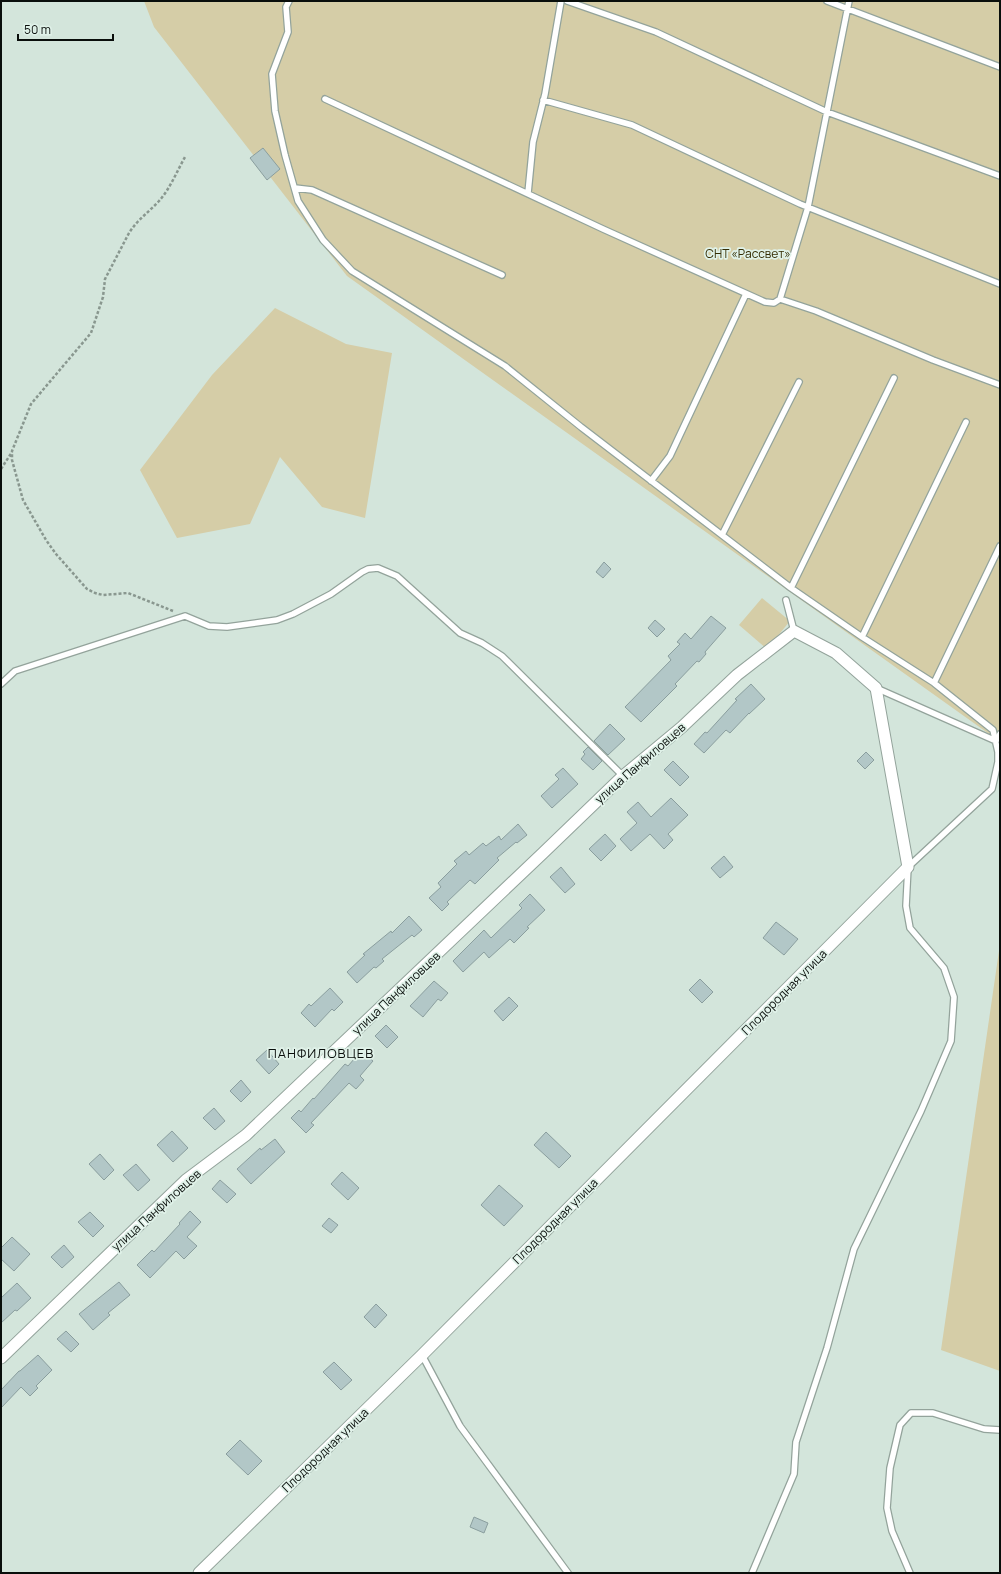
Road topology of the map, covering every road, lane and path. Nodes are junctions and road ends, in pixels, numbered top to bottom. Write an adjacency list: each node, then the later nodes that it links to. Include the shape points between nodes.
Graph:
1 (289, 1): 13 (lane, via 286,7 288,32 272,74 275,111)
2 (561, 1): 9 (lane)
3 (567, 1): 10 (lane, via 656,32)
4 (827, 1): 6 (lane)
5 (849, 1): 6 (lane)
6 (848, 9): 7 (lane); 10 (lane)
7 (1000, 67)
8 (325, 99): 14 (lane)
9 (543, 100): 14 (lane, via 533,142); 15 (lane, via 632,126)
10 (827, 112): 12 (lane); 15 (lane)
11 (185, 157): 24 (path, via 160,200 129,233 105,279 103,297 90,333 31,404)
12 (1000, 176)
13 (295, 188): 16 (lane, via 312,190); 26 (lane, via 298,201 323,240 352,271 505,366)
14 (528, 193): 18 (lane)
15 (808, 207): 17 (lane); 19 (lane)
16 (502, 275)
17 (1000, 284)
18 (746, 294): 19 (lane, via 774,304); 26 (lane, via 670,456)
19 (780, 299): 22 (lane)
20 (894, 378): 29 (lane)
21 (799, 382): 27 (lane)
22 (1000, 385)
23 (966, 422): 33 (lane)
24 (12, 451): 25 (path); 31 (path, via 23,500 56,554 87,589 103,595 120,593 136,596)
25 (1, 469)
26 (651, 481): 27 (lane)
27 (722, 535): 29 (lane)
28 (1000, 546): 34 (lane)
29 (791, 588): 33 (lane)
30 (786, 600): 32 (lane)
31 (185, 616): 35 (lane, via 15,670); 40 (lane, via 209,626 227,627 277,620 331,594 362,572 378,568 397,576 460,633 502,656)
32 (794, 631): 36 (street, via 836,653); 40 (street, улица Панфиловцев, via 737,675 682,727)
33 (862, 637): 34 (lane)
34 (934, 683): 38 (lane, via 993,730)
35 (1, 684)
36 (876, 688): 38 (lane); 41 (street)
37 (1000, 734): 38 (lane)
38 (996, 741): 39 (lane)
39 (999, 753): 41 (lane, via 992,789)
40 (622, 776): 43 (street, улица Панфиловцев, via 246,1135 186,1180)
41 (908, 867): 42 (street, Плодородная улица); 48 (lane, via 906,906 910,928 944,968 954,997 951,1041 921,1111 854,1249 827,1348 796,1442 794,1474)
42 (422, 1356): 46 (street, Плодородная улица); 47 (lane, via 460,1426)
43 (1, 1358)
44 (1000, 1430): 45 (lane, via 984,1429 932,1413 911,1413 900,1425 890,1468 888,1508 892,1531)
45 (906, 1564): 49 (lane); 50 (lane)
46 (200, 1573)
47 (568, 1573)
48 (752, 1573)
49 (904, 1573)
50 (910, 1573)

